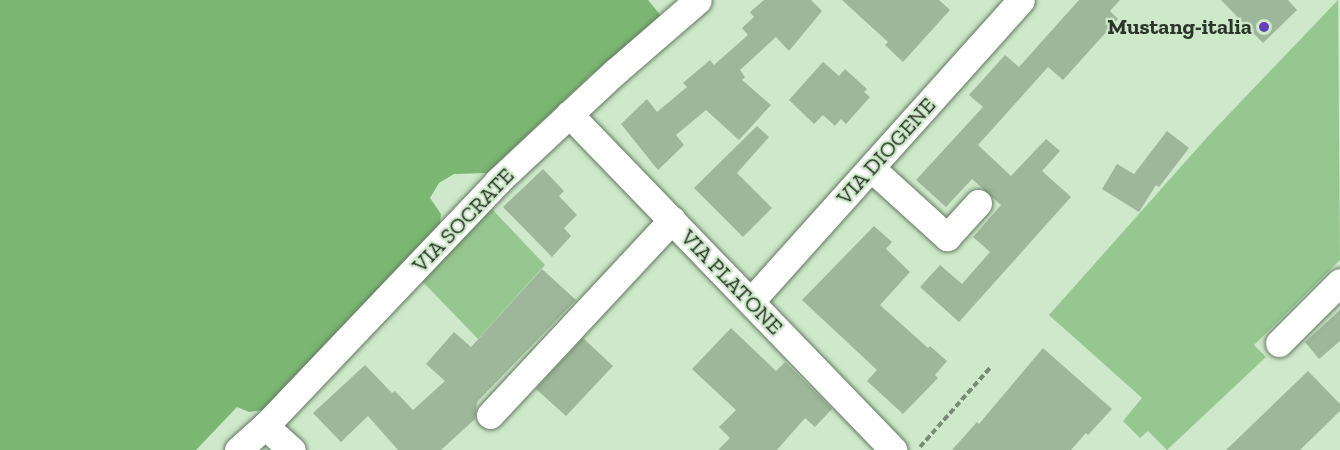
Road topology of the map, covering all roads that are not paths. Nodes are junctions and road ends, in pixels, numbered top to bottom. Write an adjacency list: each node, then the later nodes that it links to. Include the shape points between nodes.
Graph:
1 (698, 0): 3 (street, VIA SOCRATE)
2 (1021, 0): 4 (street, VIA DIOGENE)
3 (569, 114): 6 (street, VIA PLATONE); 11 (street, VIA SOCRATE, via 469,211)
4 (871, 168): 5 (street, via 947,237); 8 (street, VIA DIOGENE)
5 (978, 203)
6 (672, 220): 8 (street, VIA PLATONE); 10 (street)
7 (1340, 282): 9 (street)
8 (751, 301): 14 (street, VIA PLATONE)
9 (1278, 343)
10 (490, 414)
11 (265, 426): 12 (street, VIA SOCRATE); 13 (street)
12 (238, 450)
13 (292, 450)
14 (894, 450)

